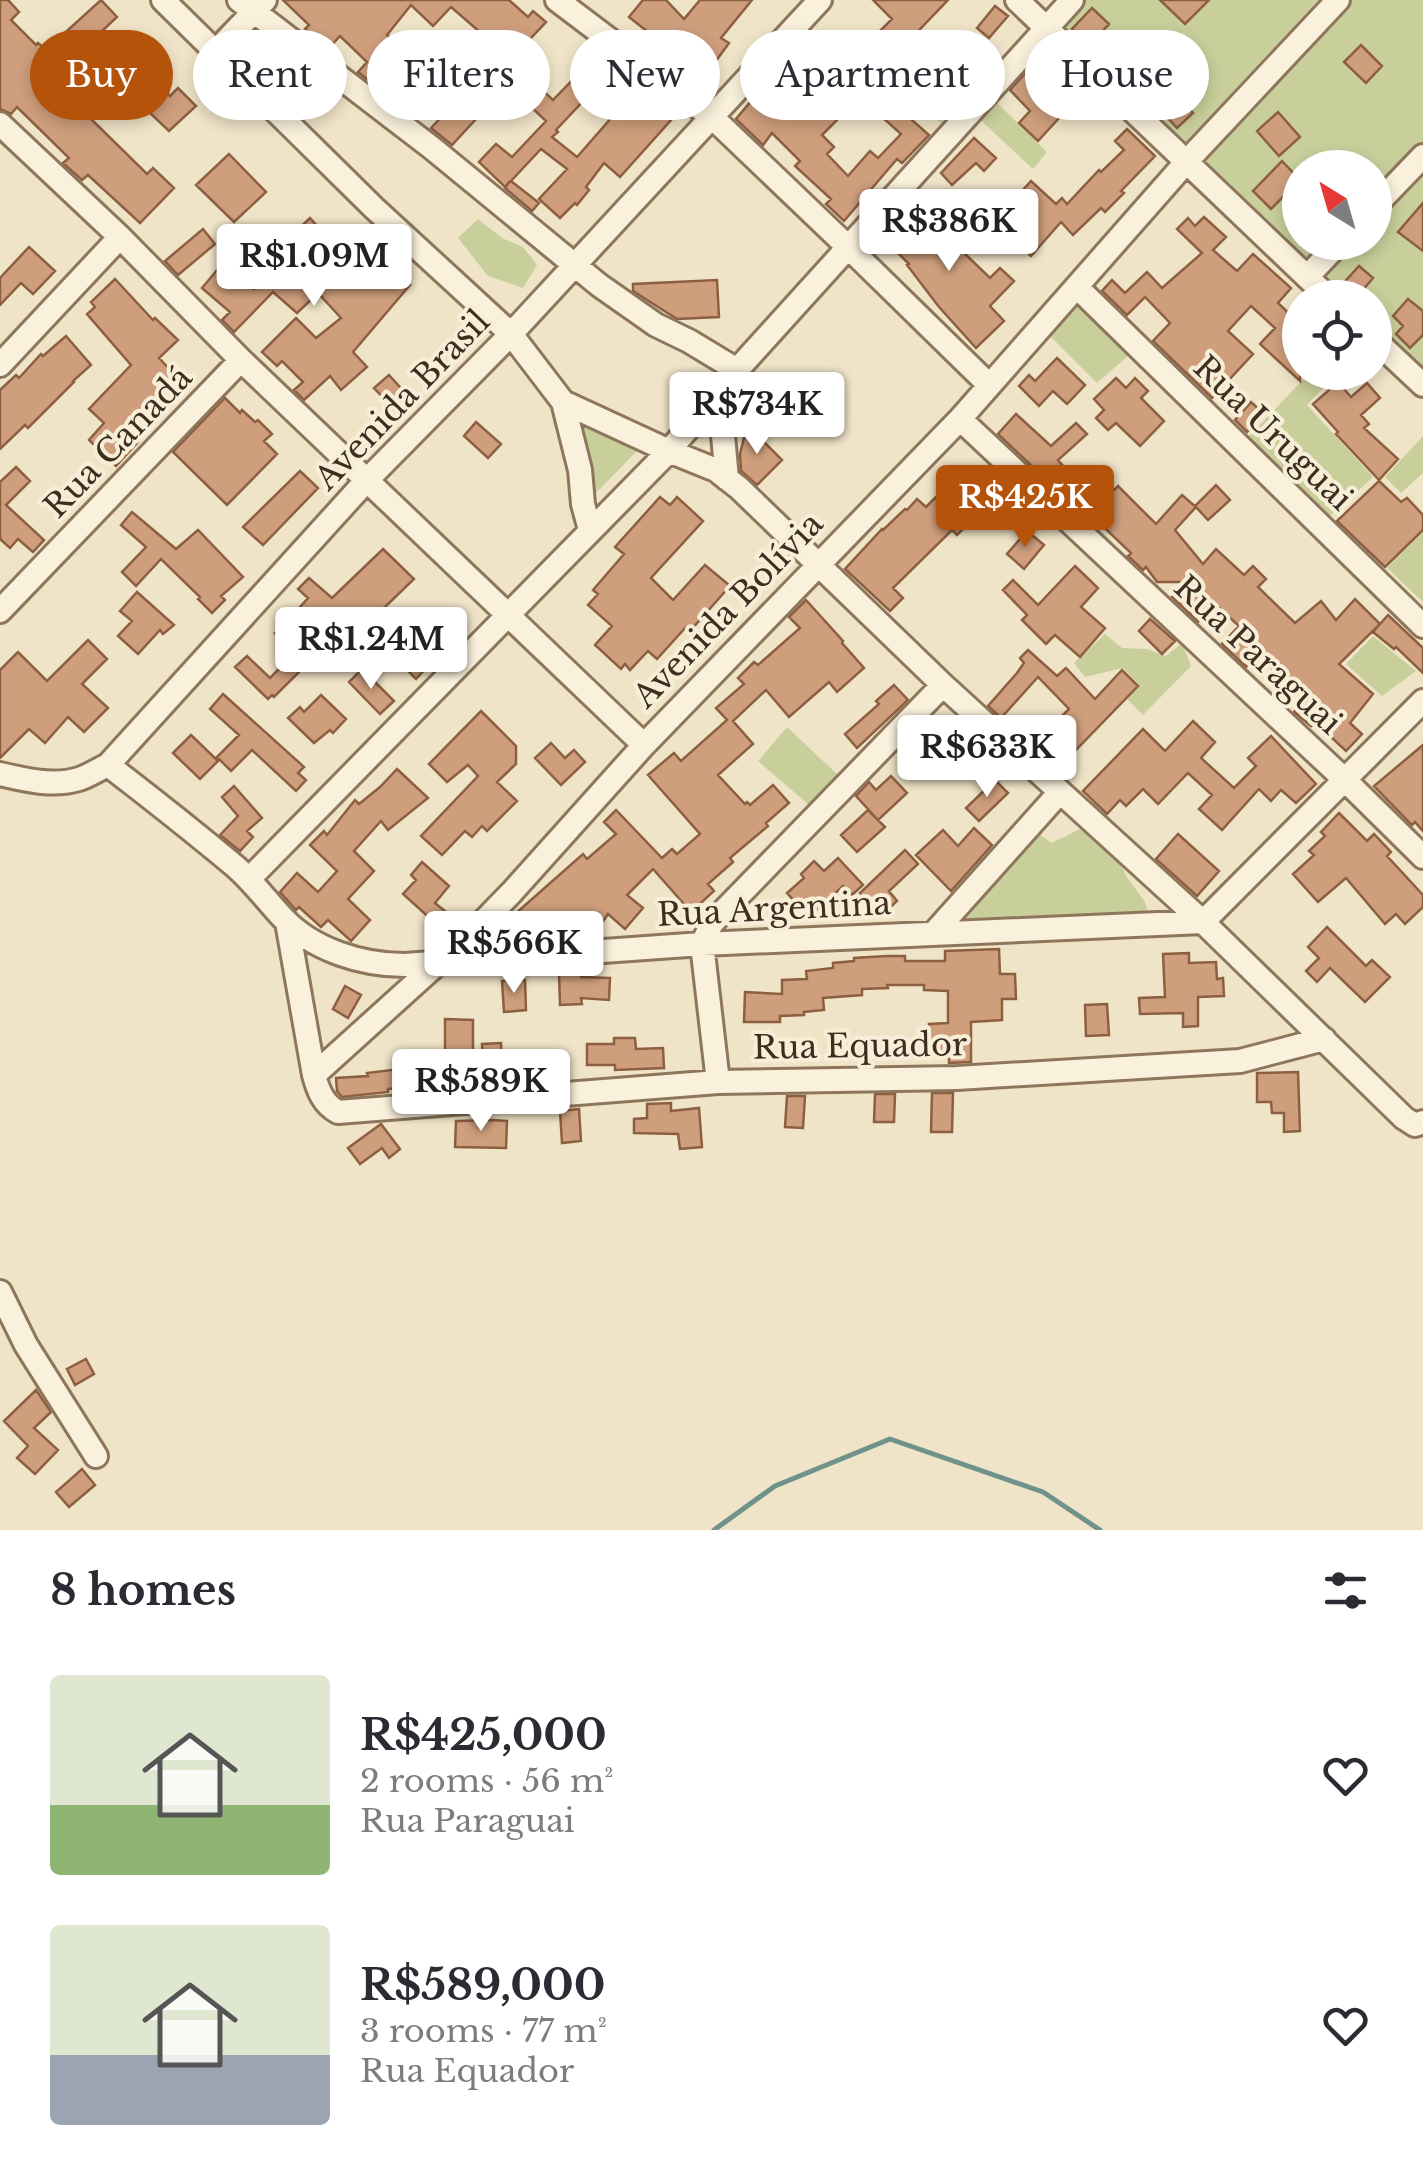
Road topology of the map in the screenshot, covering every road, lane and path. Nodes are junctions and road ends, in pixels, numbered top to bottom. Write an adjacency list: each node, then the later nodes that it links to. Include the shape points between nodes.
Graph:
1 (163, 0): 9 (street)
2 (557, 0): 11 (street)
3 (820, 0): 12 (street, Avenida Brasil)
4 (1017, 0): 8 (street)
5 (1072, 0): 8 (street)
6 (1338, 0): 18 (street, Avenida Bolívia)
7 (252, 4): 10 (street); 23 (street)
8 (1045, 28): 18 (street); 21 (street)
9 (194, 30)
10 (232, 30)
11 (597, 30)
12 (720, 110)
13 (285, 120): 27 (street)
14 (711, 120): 23 (street, Avenida Brasil)
15 (715, 120): 21 (street)
16 (0, 124): 20 (street)
17 (1423, 156): 19 (street)
18 (1188, 160): 24 (street); 26 (street, Avenida Bolívia)
19 (1392, 188)
20 (120, 237): 29 (street); 30 (street)
21 (849, 248): 31 (street); 33 (street)
22 (1323, 260): 24 (street)
23 (575, 264): 27 (street, Avenida Brasil); 31 (street, via 656,325)
24 (1307, 277): 25 (street)
25 (1310, 280)
26 (1077, 287): 33 (street, Avenida Bolívia); 44 (street, Rua Uruguai)
27 (511, 334): 35 (street); 39 (street, Avenida Brasil)
28 (1392, 356): 32 (street)
29 (241, 360): 39 (street); 42 (street, Rua Canadá)
30 (0, 365)
31 (737, 370): 34 (street)
32 (1423, 385)
33 (989, 386): 36 (street, Avenida Bolívia)
34 (719, 392): 37 (street); 38 (street)
35 (564, 402): 37 (street); 40 (street)
36 (960, 419): 41 (street, Avenida Bolívia); 50 (street, Rua Paraguai)
37 (668, 451): 38 (street); 40 (street)
38 (727, 479): 41 (street)
39 (366, 481): 43 (street); 48 (street, Avenida Brasil)
40 (590, 530): 43 (street)
41 (818, 563): 45 (street); 47 (street, Avenida Bolívia)
42 (0, 612)
43 (506, 616): 47 (street); 53 (street)
44 (1423, 626)
45 (943, 685): 51 (street); 57 (street, via 712,923)
46 (1423, 701): 50 (street)
47 (644, 745): 58 (street, Avenida Bolívia, via 512,892)
48 (108, 764): 49 (street, Avenida Brasil, via 80,779 53,782); 53 (street, Rua Argentina)
49 (0, 774)
50 (1344, 780): 52 (street, Rua Paraguai); 55 (street)
51 (1060, 792): 55 (street); 56 (street)
52 (1423, 857)
53 (250, 879): 54 (street, Rua Argentina)
54 (287, 922): 58 (street, Rua Argentina, via 321,945 366,962); 60 (street)
55 (1204, 922): 56 (street, Rua Argentina); 59 (street)
56 (933, 934): 57 (street, Rua Argentina)
57 (702, 944): 58 (street, Rua Argentina); 61 (street)
58 (438, 961): 60 (street, Avenida Bolívia)
59 (1324, 1038): 61 (street, Rua Equador, via 1240,1061 956,1078); 62 (street, via 1404,1118)
60 (314, 1075): 61 (street, Rua Equador, via 322,1097 338,1112)
61 (718, 1082)
62 (1423, 1122)
63 (0, 1292): 65 (street)
64 (0, 1319): 65 (street)
65 (26, 1344): 66 (street)
66 (96, 1456)

